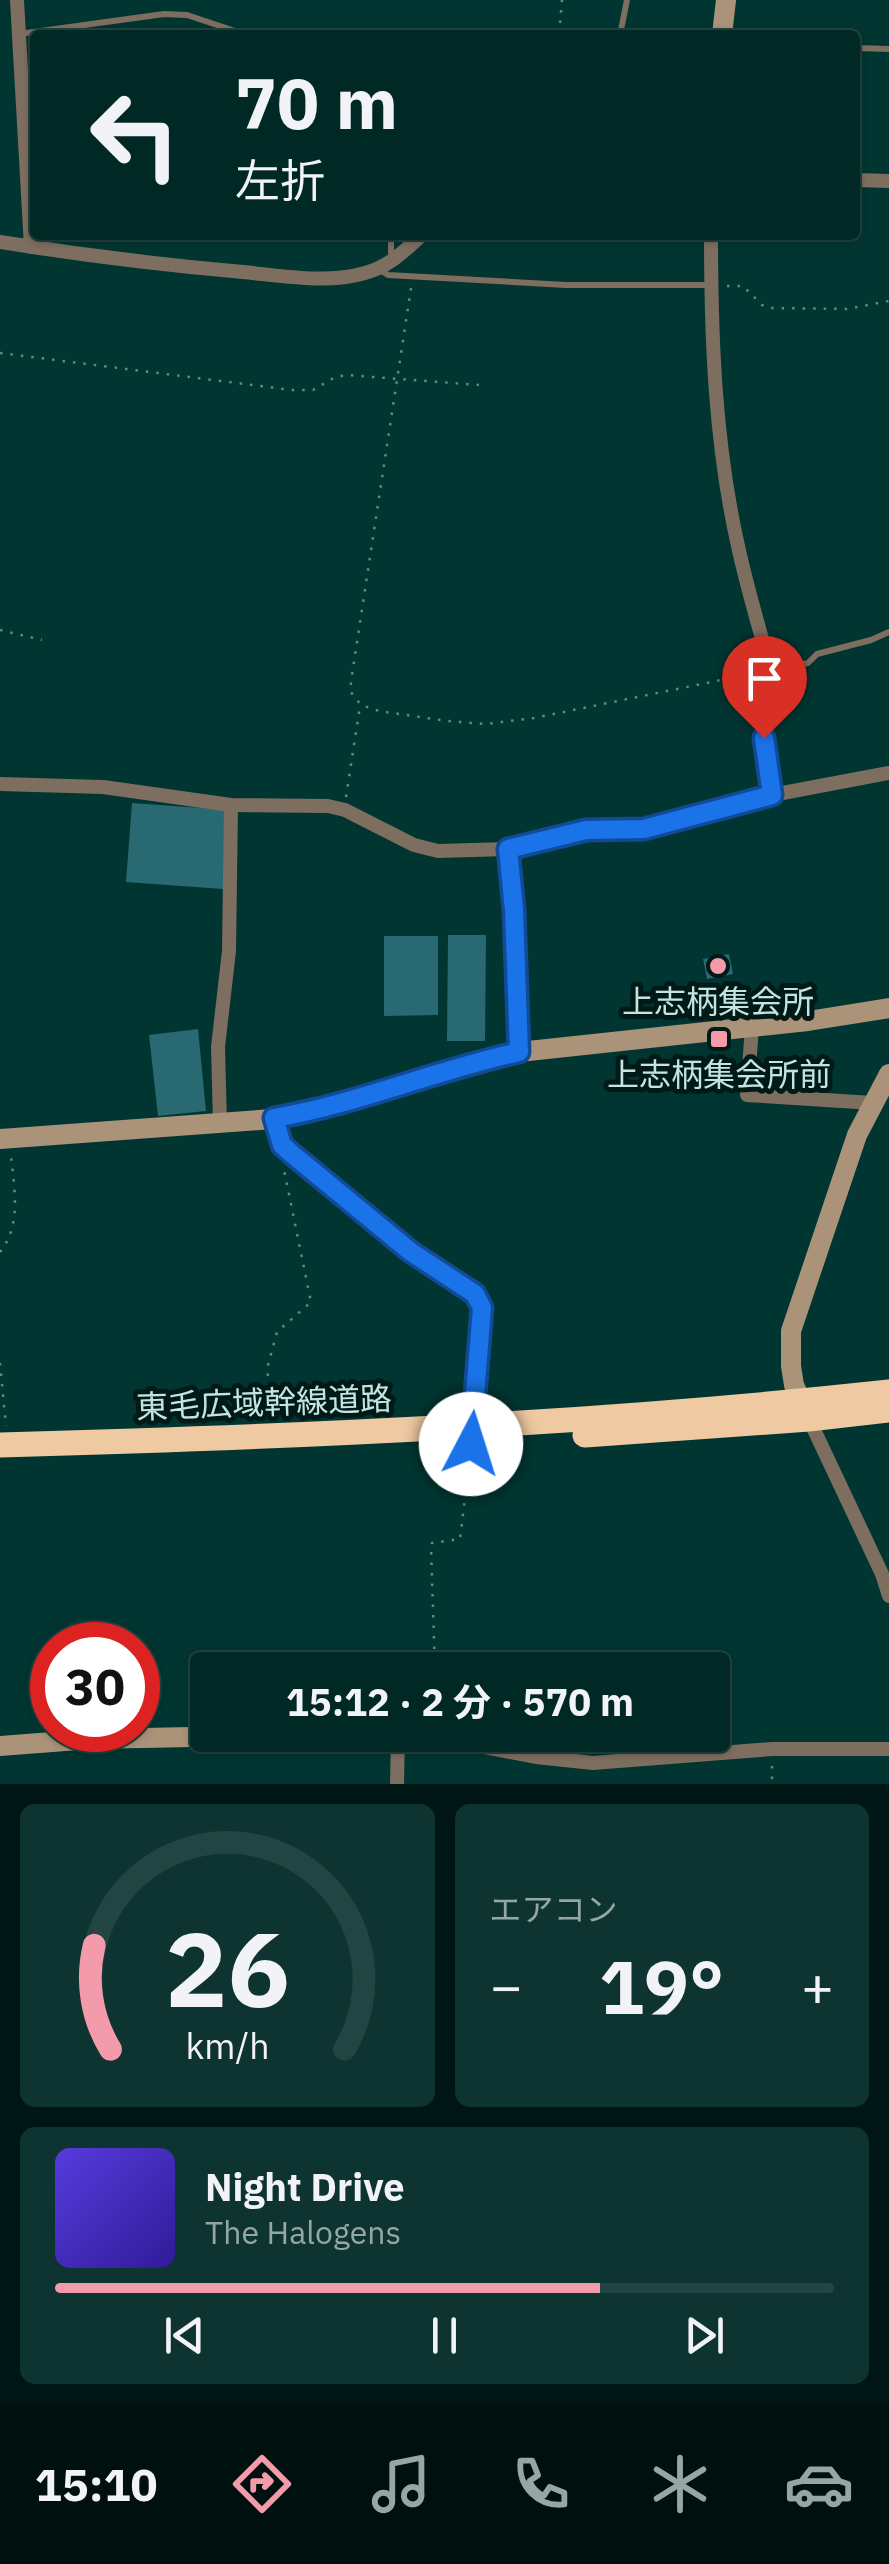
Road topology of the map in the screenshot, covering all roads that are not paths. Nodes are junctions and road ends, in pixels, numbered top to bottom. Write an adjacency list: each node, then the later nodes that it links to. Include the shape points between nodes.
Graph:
1 (16, 0): 9 (street)
2 (627, 0): 6 (lane)
3 (726, 0): 7 (street)
4 (48, 30): 5 (lane, via 164,14)
5 (232, 30)
6 (621, 30)
7 (723, 30)
8 (30, 32): 9 (lane)
9 (19, 34): 14 (street)
10 (860, 48): 11 (lane)
11 (889, 48)
12 (860, 180): 13 (street)
13 (889, 182)
14 (30, 229)
15 (31, 240): 20 (street)
16 (391, 240): 21 (lane)
17 (416, 240): 21 (street)
18 (711, 240): 23 (street)
19 (0, 242): 20 (street)
20 (31, 247): 22 (street, via 290,277)
21 (394, 260): 22 (street)
22 (379, 269): 23 (lane, via 388,275 566,285)
23 (711, 285): 25 (street, via 724,463)
24 (889, 632): 25 (lane, via 816,654 808,664)
25 (763, 672): 28 (lane)
26 (889, 773): 28 (street)
27 (0, 784): 29 (street, via 103,787)
28 (772, 795): 30 (street, via 644,829 586,830)
29 (232, 805): 30 (street, via 328,806 438,850); 37 (street)
30 (508, 849): 33 (street)
31 (889, 1008): 32 (street)
32 (752, 1027): 33 (street); 35 (street, via 746,1094)
33 (519, 1052): 36 (street)
34 (889, 1074): 35 (street)
35 (873, 1103): 40 (street, via 791,1330 790,1366)
36 (274, 1118): 37 (street); 42 (street, via 282,1145 411,1252 475,1294 482,1308)
37 (220, 1124): 38 (street)
38 (5, 1139)
39 (889, 1392): 40 (highway, 東毛広域幹線道路)
40 (805, 1410): 41 (highway, 東毛広域幹線道路); 42 (highway, 東毛広域幹線道路); 44 (street)
41 (889, 1410)
42 (472, 1435): 43 (highway, 東毛広域幹線道路); 43 (highway, 東毛広域幹線道路, via 266,1434)
43 (2, 1450)
44 (889, 1596)
45 (190, 1737): 46 (street)
46 (0, 1746)
47 (889, 1749): 49 (street, via 772,1749 593,1763)
48 (398, 1752): 50 (street)
49 (510, 1752)
50 (397, 1784)

